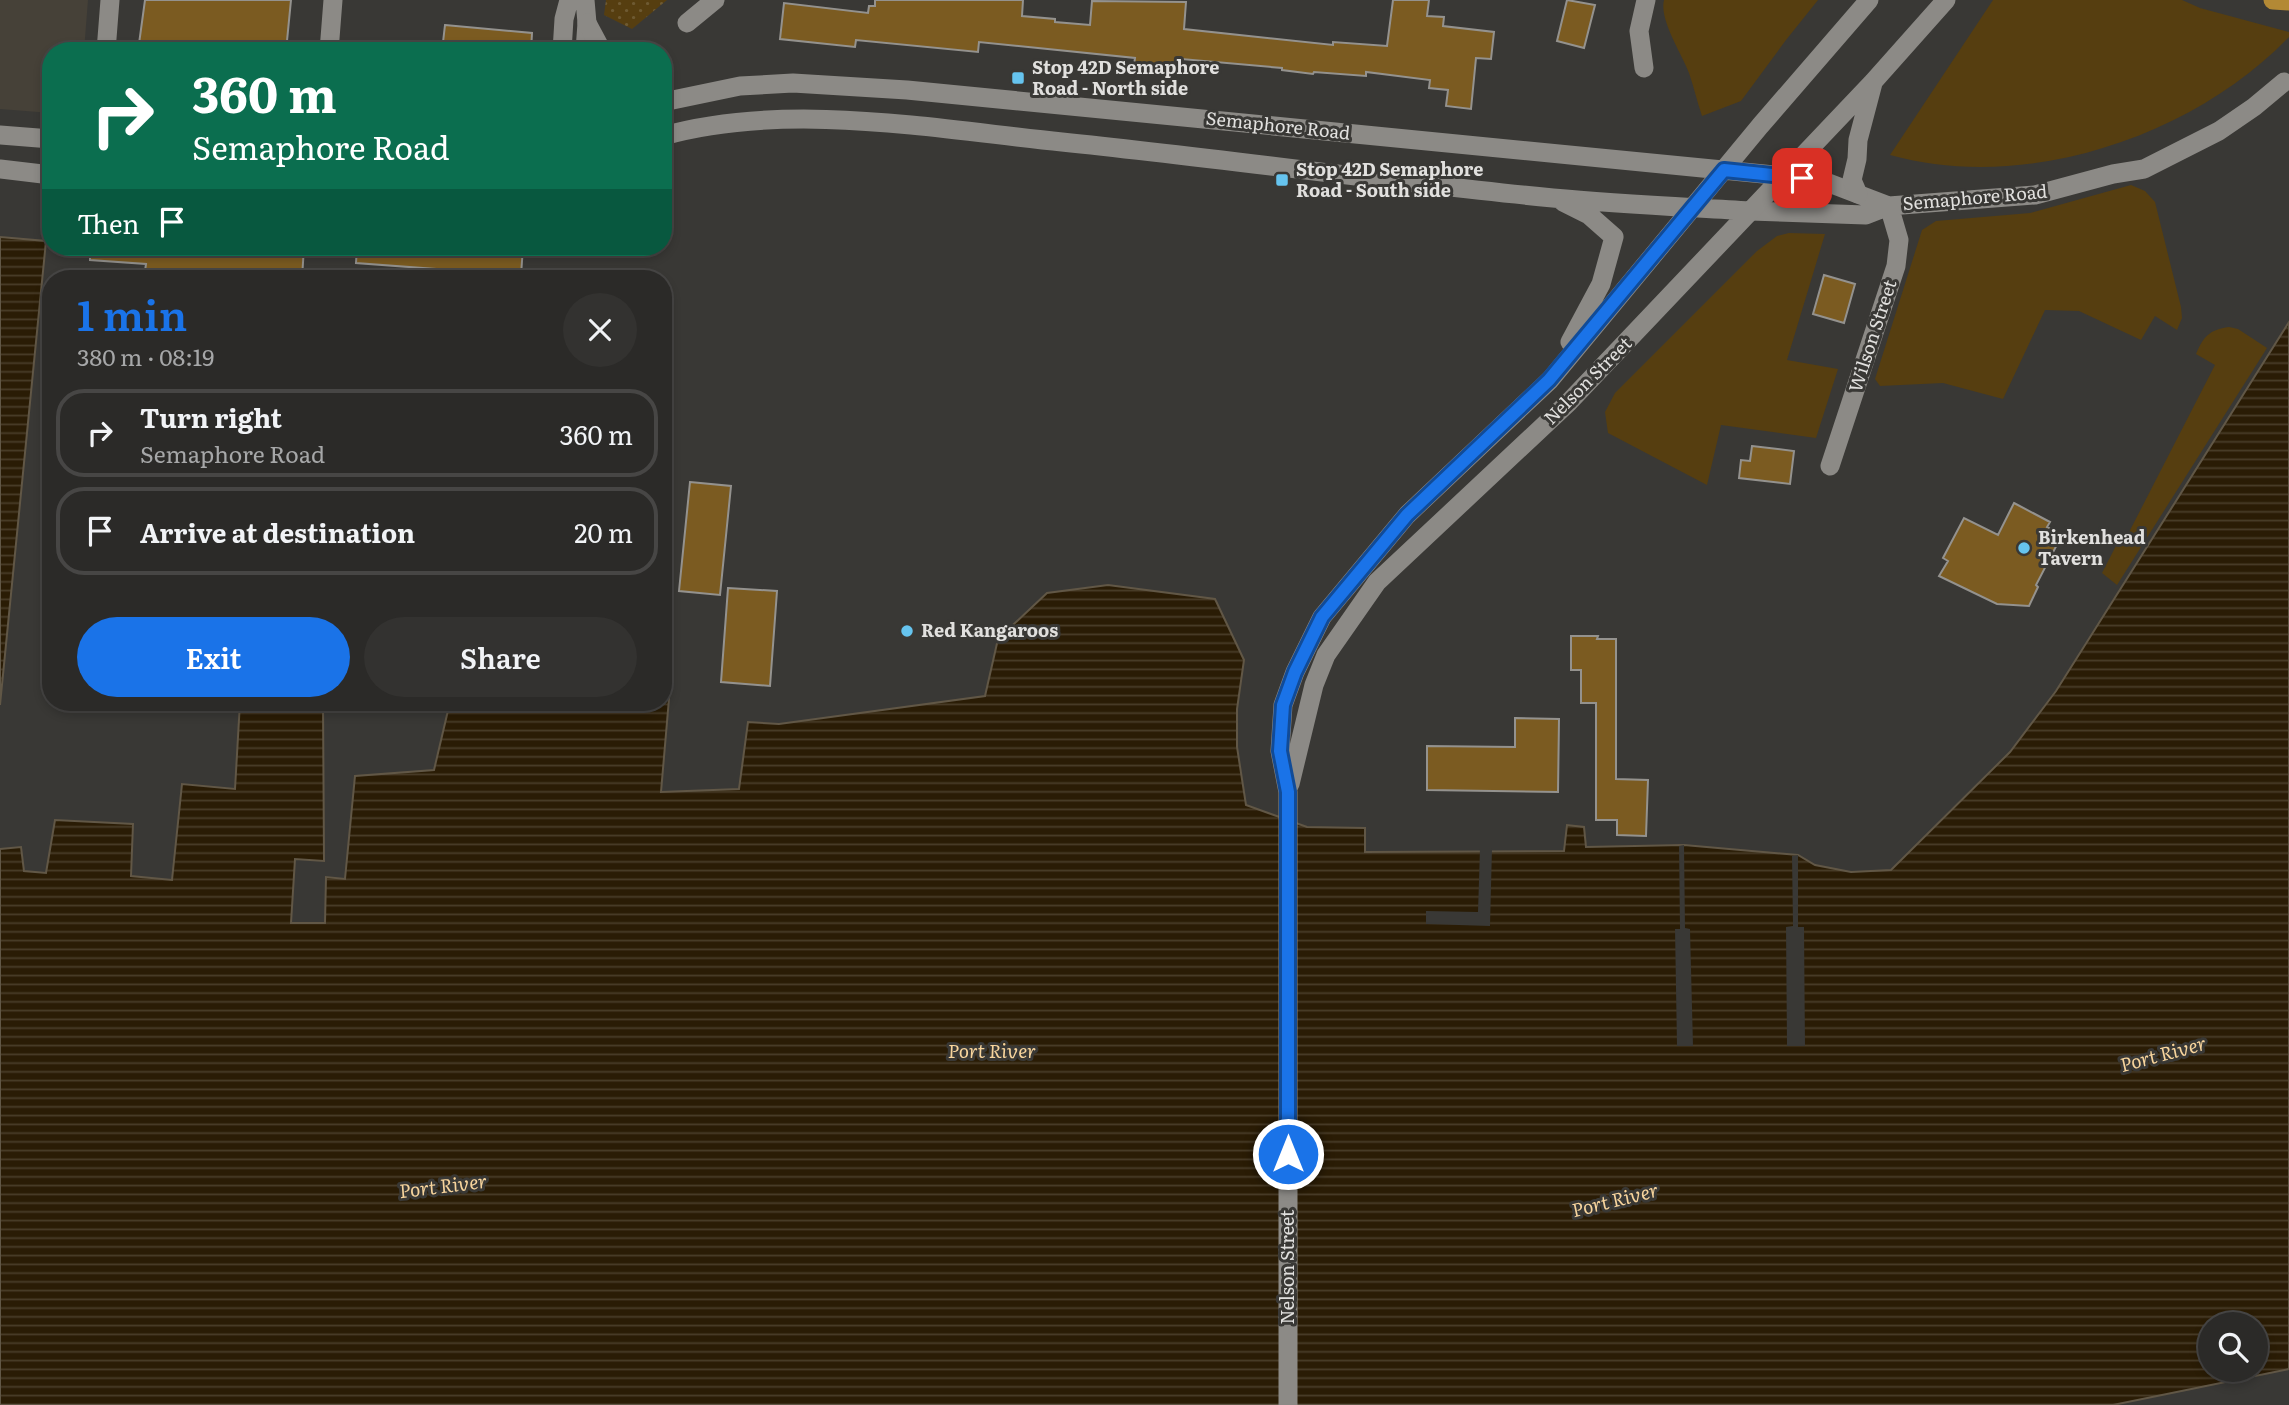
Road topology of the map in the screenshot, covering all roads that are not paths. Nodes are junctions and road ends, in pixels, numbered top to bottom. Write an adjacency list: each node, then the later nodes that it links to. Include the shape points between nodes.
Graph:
1 (110, 0): 13 (main road)
2 (333, 0): 14 (main road)
3 (569, 0): 15 (main road)
4 (586, 0): 11 (main road)
5 (715, 0): 12 (main road)
6 (1646, 0): 18 (main road, via 1639,31)
7 (1869, 0): 26 (main road, Nelson Street)
8 (1946, 0): 19 (main road, Nelson Street)
9 (2273, 0): 10 (highway)
10 (2289, 1)
11 (587, 23): 16 (main road); 17 (main road)
12 (687, 23)
13 (107, 42)
14 (330, 42)
15 (563, 42)
16 (586, 42)
17 (597, 42)
18 (1644, 68)
19 (1873, 82): 28 (main road, Nelson Street); 29 (main road, via 1852,180)
20 (2284, 82): 31 (main road, Semaphore Road, via 2219,131 2144,169 2035,195)
21 (672, 100): 26 (main road, Semaphore Road, via 740,86 793,83 907,90)
22 (672, 133): 30 (main road, Semaphore Road, via 737,122 810,119 892,125)
23 (0, 135): 24 (main road)
24 (42, 138)
25 (0, 169): 27 (main road)
26 (1724, 170): 28 (main road, Semaphore Road); 32 (main road, Nelson Street)
27 (42, 174)
28 (1784, 176): 29 (main road, Semaphore Road, via 1821,180); 33 (main road, Nelson Street)
29 (1858, 194): 31 (main road, Semaphore Road)
30 (1554, 198): 32 (main road, Semaphore Road); 34 (main road, via 1589,215 1614,237 1601,284)
31 (1889, 206): 33 (main road, Semaphore Road, via 1866,215); 35 (main road, Wilson Street, via 1899,240 1896,266)
32 (1693, 207): 33 (main road, Semaphore Road); 34 (main road, Nelson Street)
33 (1750, 211): 36 (main road, Nelson Street, via 1569,402 1377,582 1326,654)
34 (1549, 380): 36 (main road, Nelson Street, via 1407,515 1322,617 1283,705 1280,751)
35 (1830, 466)
36 (1288, 792): 37 (main road, Nelson Street)
37 (1287, 1405)

